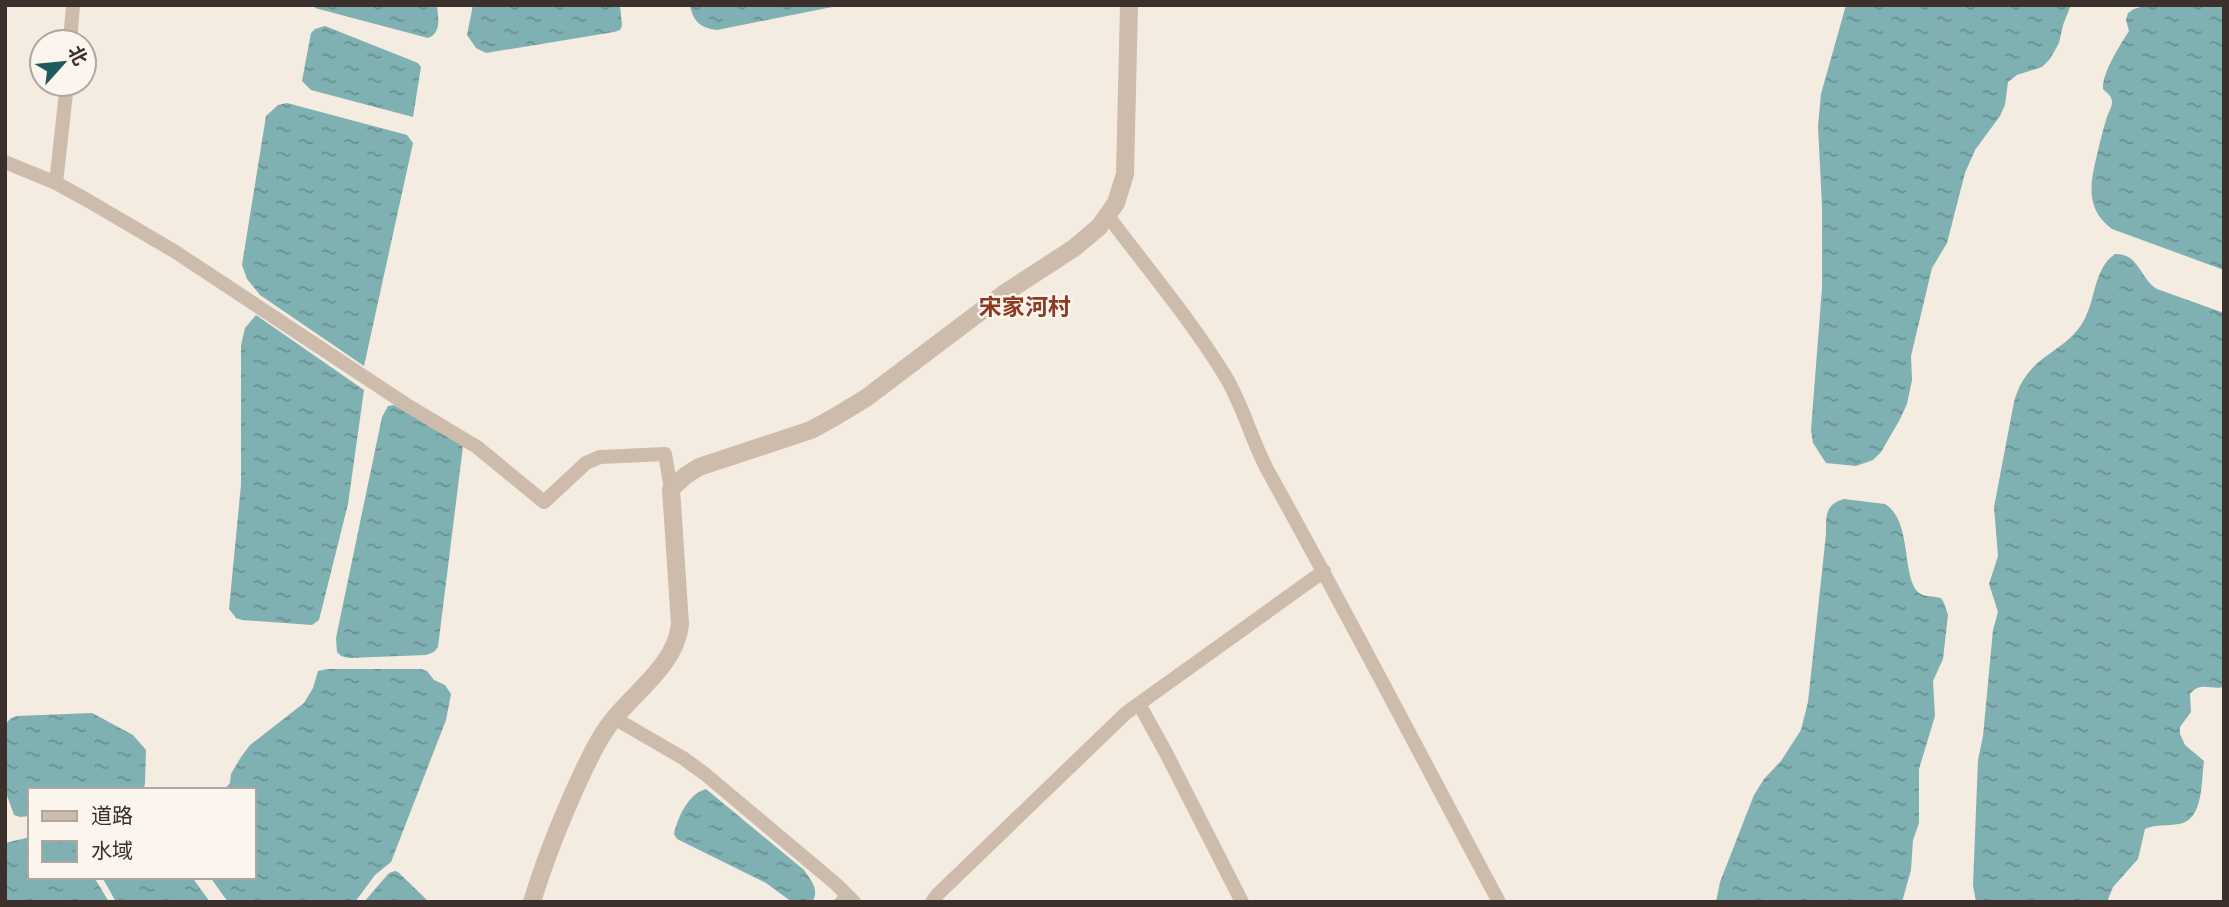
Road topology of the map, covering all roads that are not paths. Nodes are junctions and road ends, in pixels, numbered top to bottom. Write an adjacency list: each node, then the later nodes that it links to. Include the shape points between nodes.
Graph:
1 (73, 5): 3 (street)
2 (1129, 5): 7 (street, via 1125,174)
3 (71, 28)
4 (65, 98): 6 (street)
5 (5, 162): 6 (street)
6 (56, 183): 8 (street, via 156,240 477,447 544,502 586,463 607,456 664,454)
7 (1108, 216): 8 (street, via 1074,248 1005,293 866,398 811,430 699,467); 9 (street, via 1226,376 1259,454)
8 (671, 489): 11 (street, via 680,634 670,656)
9 (1324, 571): 10 (street); 16 (street)
10 (1139, 704): 14 (street); 15 (street)
11 (614, 718): 12 (street, via 705,774); 13 (street, via 569,801)
12 (845, 899)
13 (531, 902)
14 (932, 902)
15 (1242, 902)
16 (1499, 902)

